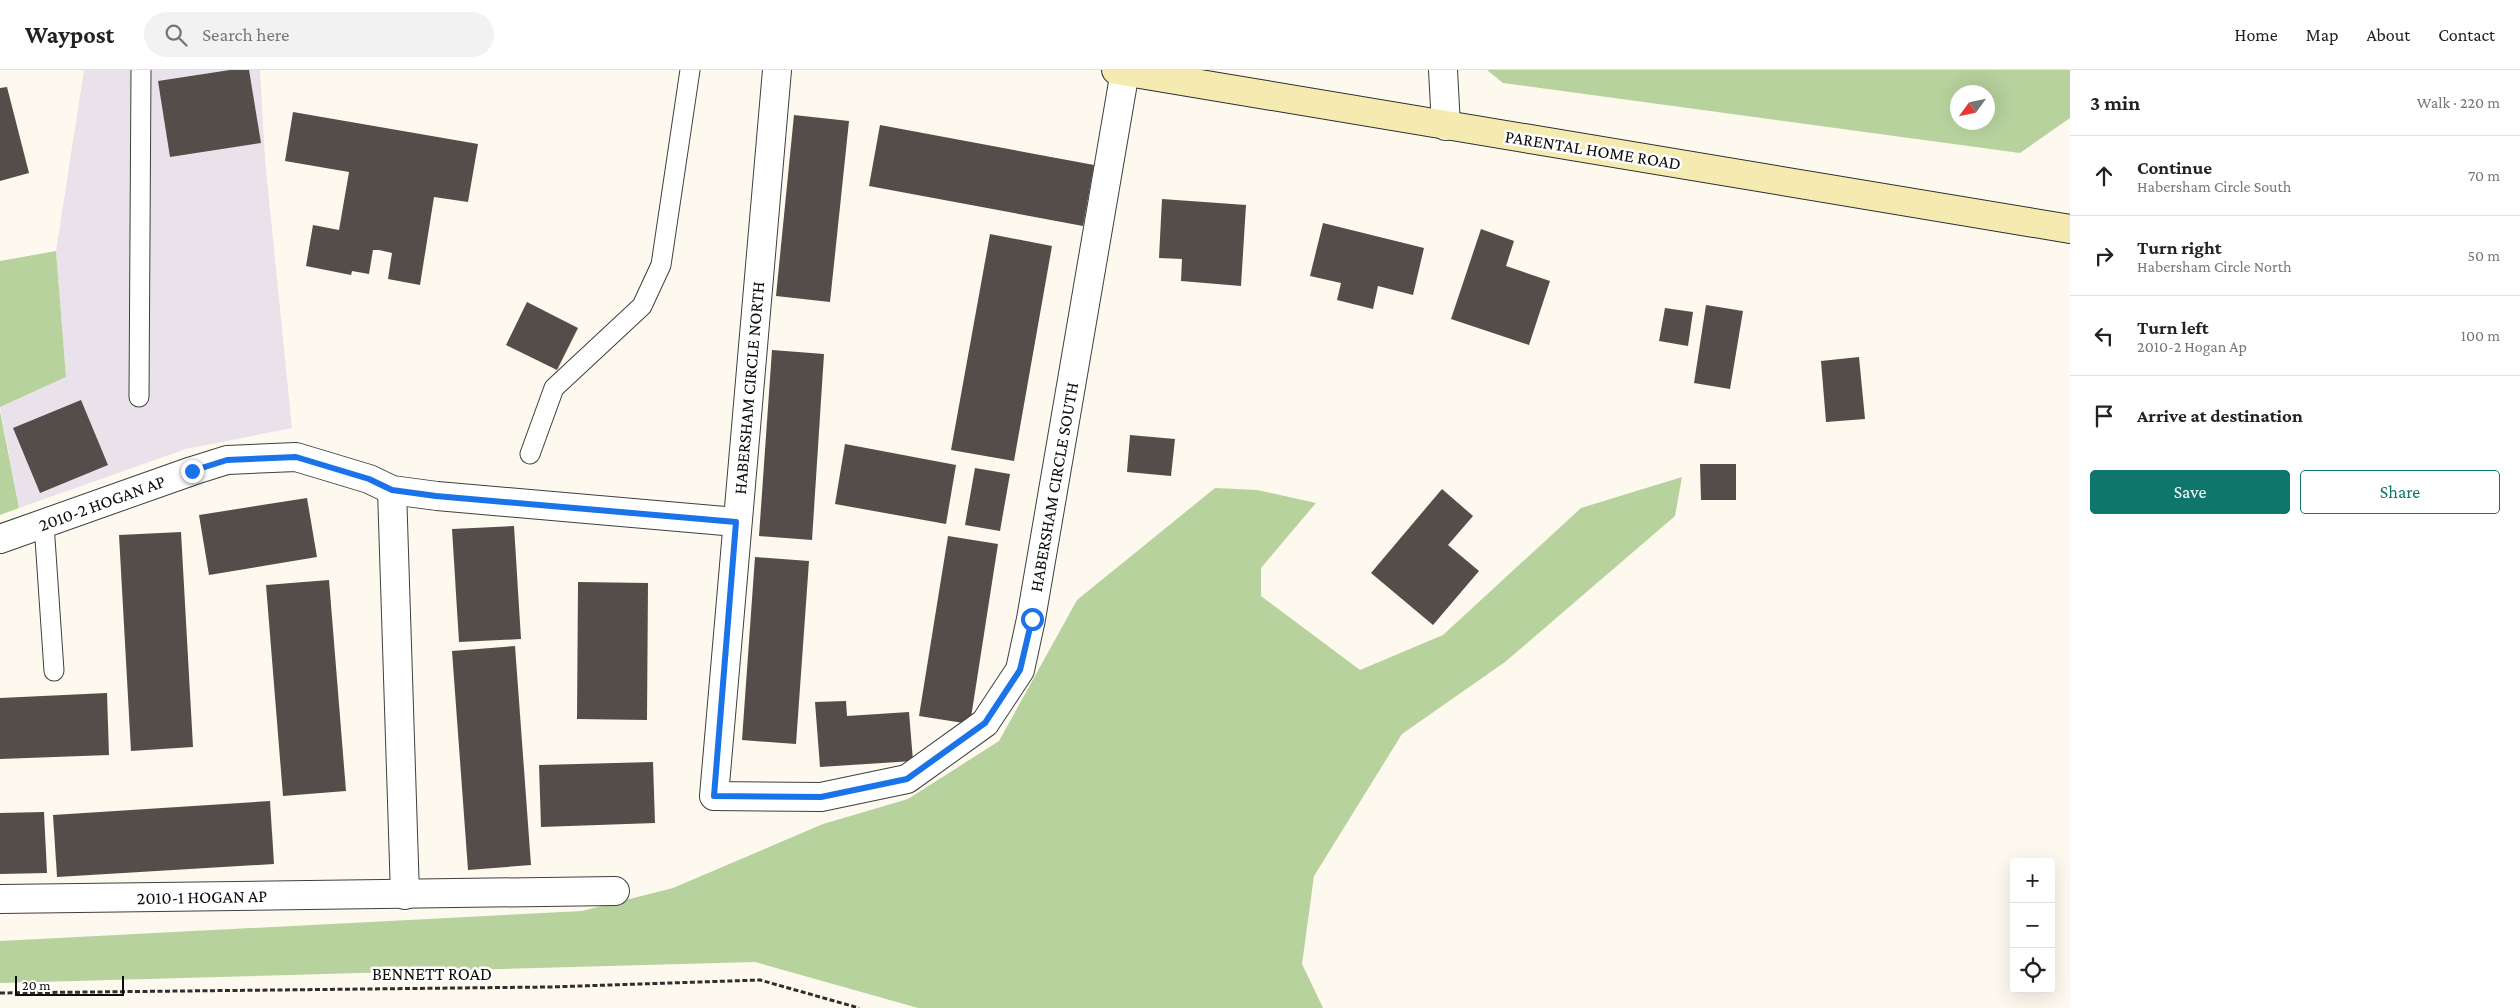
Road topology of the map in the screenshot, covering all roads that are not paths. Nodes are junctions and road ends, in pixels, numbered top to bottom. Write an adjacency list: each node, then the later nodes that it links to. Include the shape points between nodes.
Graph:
1 (141, 70): 8 (lane)
2 (690, 70): 9 (lane, via 661,265 642,306 554,388)
3 (777, 70): 11 (street, HABERSHAM CIRCLE NORTH)
4 (1443, 70): 6 (street)
5 (1120, 71): 6 (street, PARENTAL HOME ROAD); 15 (street, HABERSHAM CIRCLE SOUTH, via 1032,619 1020,670 985,723 907,779 821,797)
6 (1446, 126): 7 (street, PARENTAL HOME ROAD)
7 (2070, 229)
8 (139, 397)
9 (530, 454)
10 (392, 490): 11 (street, 2010-2 HOGAN AP); 12 (street, 2010-2 HOGAN AP, via 369,479 296,457 227,460); 17 (street)
11 (736, 522): 15 (street, HABERSHAM CIRCLE NORTH)
12 (44, 524): 13 (street, 2010-2 HOGAN AP); 14 (lane)
13 (0, 539)
14 (54, 671)
15 (714, 796)
16 (615, 891): 17 (street, 2010-1 HOGAN AP)
17 (405, 895): 18 (street, 2010-1 HOGAN AP)
18 (0, 899)

